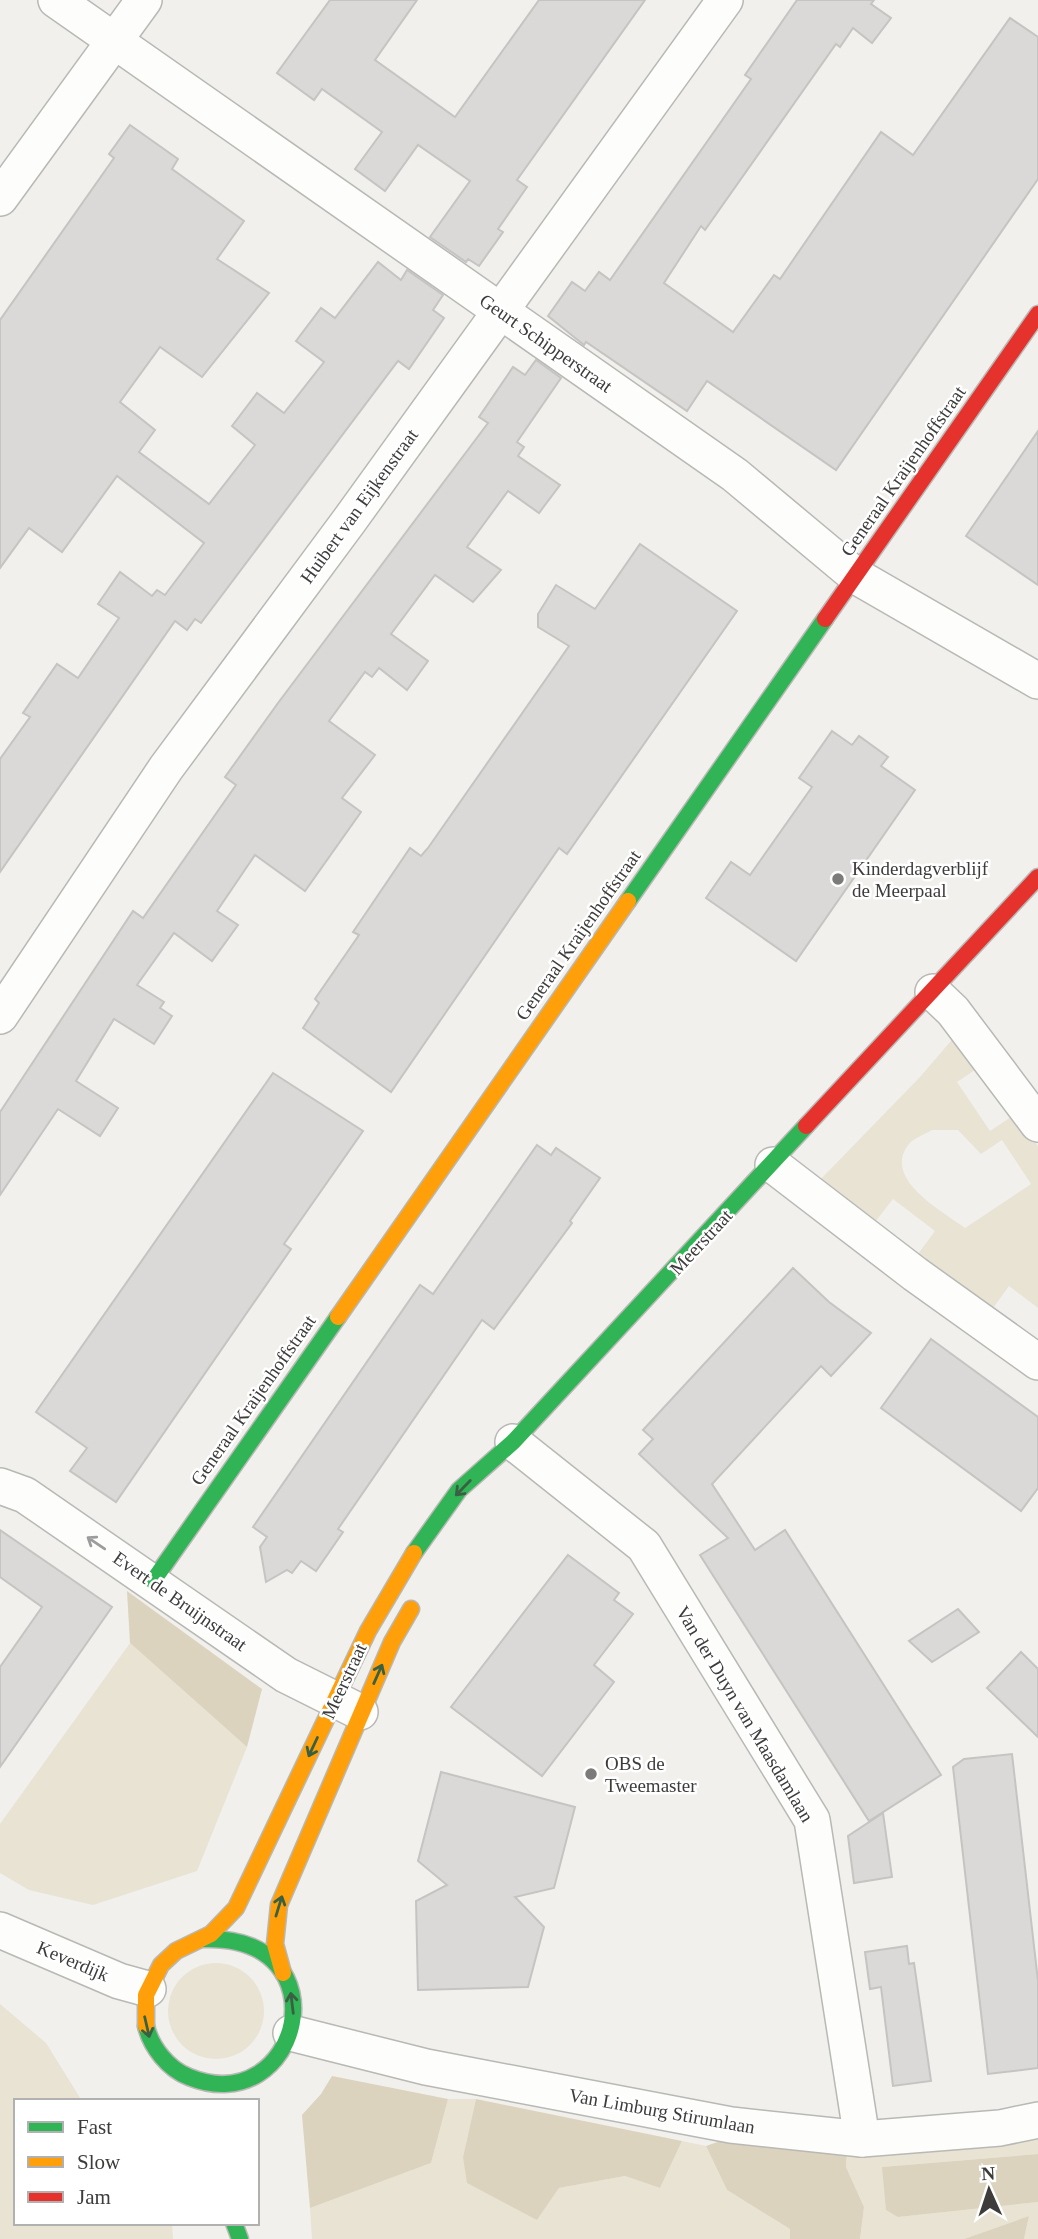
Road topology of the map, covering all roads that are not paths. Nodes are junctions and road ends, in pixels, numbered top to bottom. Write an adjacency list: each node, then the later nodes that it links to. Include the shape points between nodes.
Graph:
1 (56, 0): 4 (street, Geurt Schipperstraat)
2 (144, 0): 4 (street)
3 (725, 0): 6 (street, Huibert van Eijkenstraat)
4 (116, 42): 5 (street); 6 (street, Geurt Schipperstraat)
5 (0, 198)
6 (502, 311): 8 (street, Geurt Schipperstraat, via 735,475); 12 (street, Huibert van Eijkenstraat, via 166,768)
7 (1038, 314): 8 (street, Generaal Kraijenhoffstraat)
8 (856, 576): 9 (street, Geurt Schipperstraat); 19 (street, Generaal Kraijenhoffstraat)
9 (1038, 681)
10 (1038, 877): 11 (street, Meerstraat)
11 (933, 992): 13 (street, via 953,1011); 14 (street, Meerstraat)
12 (0, 1016)
13 (1038, 1124)
14 (773, 1165): 15 (street); 16 (street, Meerstraat)
15 (1038, 1362)
16 (513, 1442): 17 (street, Meerstraat); 21 (street, Meerstraat, one-way to 21, via 459,1490 405,1565 368,1631); 32 (street, Van der Duyn van Maasdamlaan, via 644,1546 812,1820)
17 (490, 1484)
18 (0, 1486): 19 (street, Evert de Bruijnstraat, one-way to 18, via 26,1495)
19 (153, 1581): 21 (street, Evert de Bruijnstraat, via 286,1675)
20 (421, 1591): 21 (street, Meerstraat, one-way to 20)
21 (348, 1707): 23 (street, Meerstraat, one-way to 23, via 248,1887 224,1924); 24 (street, Meerstraat, one-way to 21, via 275,1944 279,1905)
22 (0, 1930): 25 (street, Keverdijk)
23 (204, 1939): 24 (street, via 227,1938 248,1944 268,1955); 25 (street, via 179,1948 160,1966)
24 (283, 1973): 26 (street, one-way to 24, via 291,1992)
25 (148, 1989): 28 (street, one-way to 28, via 144,2016 150,2042 165,2064)
26 (291, 2033): 27 (street); 32 (street, Van Limburg Stirumlaan, via 426,2067 731,2125)
27 (266, 2070): 28 (street, via 219,2086); 29 (street)
28 (187, 2079): 30 (street)
29 (253, 2090)
30 (201, 2096)
31 (1038, 2120): 32 (street, Van Limburg Stirumlaan, via 1000,2128)
32 (862, 2139)

